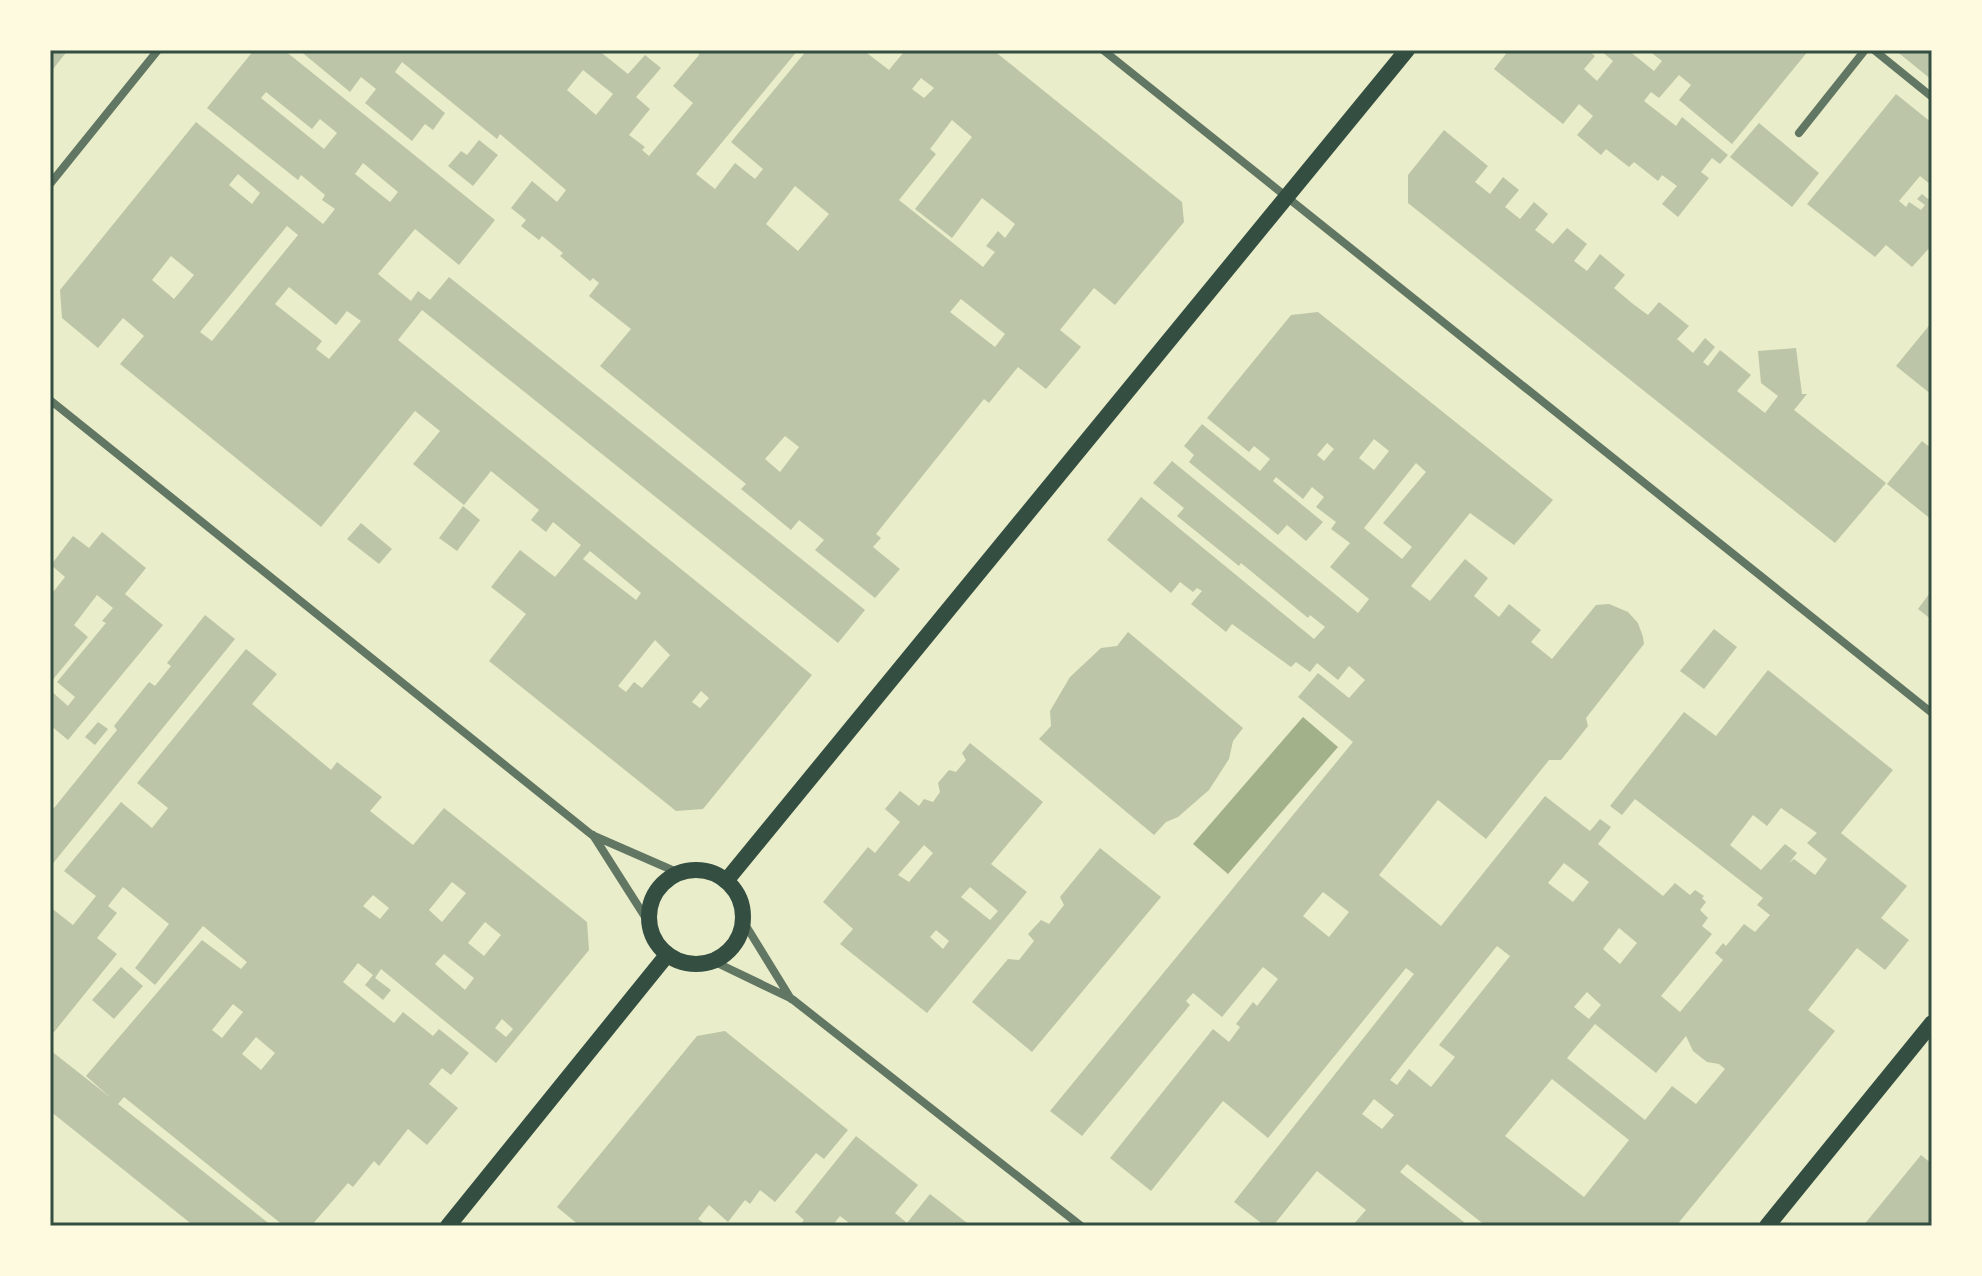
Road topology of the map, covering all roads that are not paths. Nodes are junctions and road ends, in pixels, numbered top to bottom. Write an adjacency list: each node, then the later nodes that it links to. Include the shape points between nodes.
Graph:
1 (158, 50): 8 (street)
2 (1103, 50): 9 (street)
3 (1407, 50): 9 (main road)
4 (1865, 50): 7 (street)
5 (1874, 50): 6 (street)
6 (1932, 97)
7 (1799, 133)
8 (50, 184)
9 (1286, 198): 11 (street); 14 (main road)
10 (50, 400): 12 (street)
11 (1932, 713)
12 (592, 835): 13 (street); 16 (street)
13 (679, 873): 14 (main road, via 703,871); 16 (main road, via 655,893)
14 (726, 881): 15 (main road, via 742,906)
15 (743, 921): 18 (main road, via 733,945); 19 (street)
16 (649, 923): 17 (main road)
17 (667, 955): 18 (main road, via 689,963); 21 (main road)
18 (713, 961): 19 (street)
19 (792, 999): 22 (street)
20 (1932, 1023): 23 (main road)
21 (448, 1226)
22 (1081, 1226)
23 (1767, 1226)

